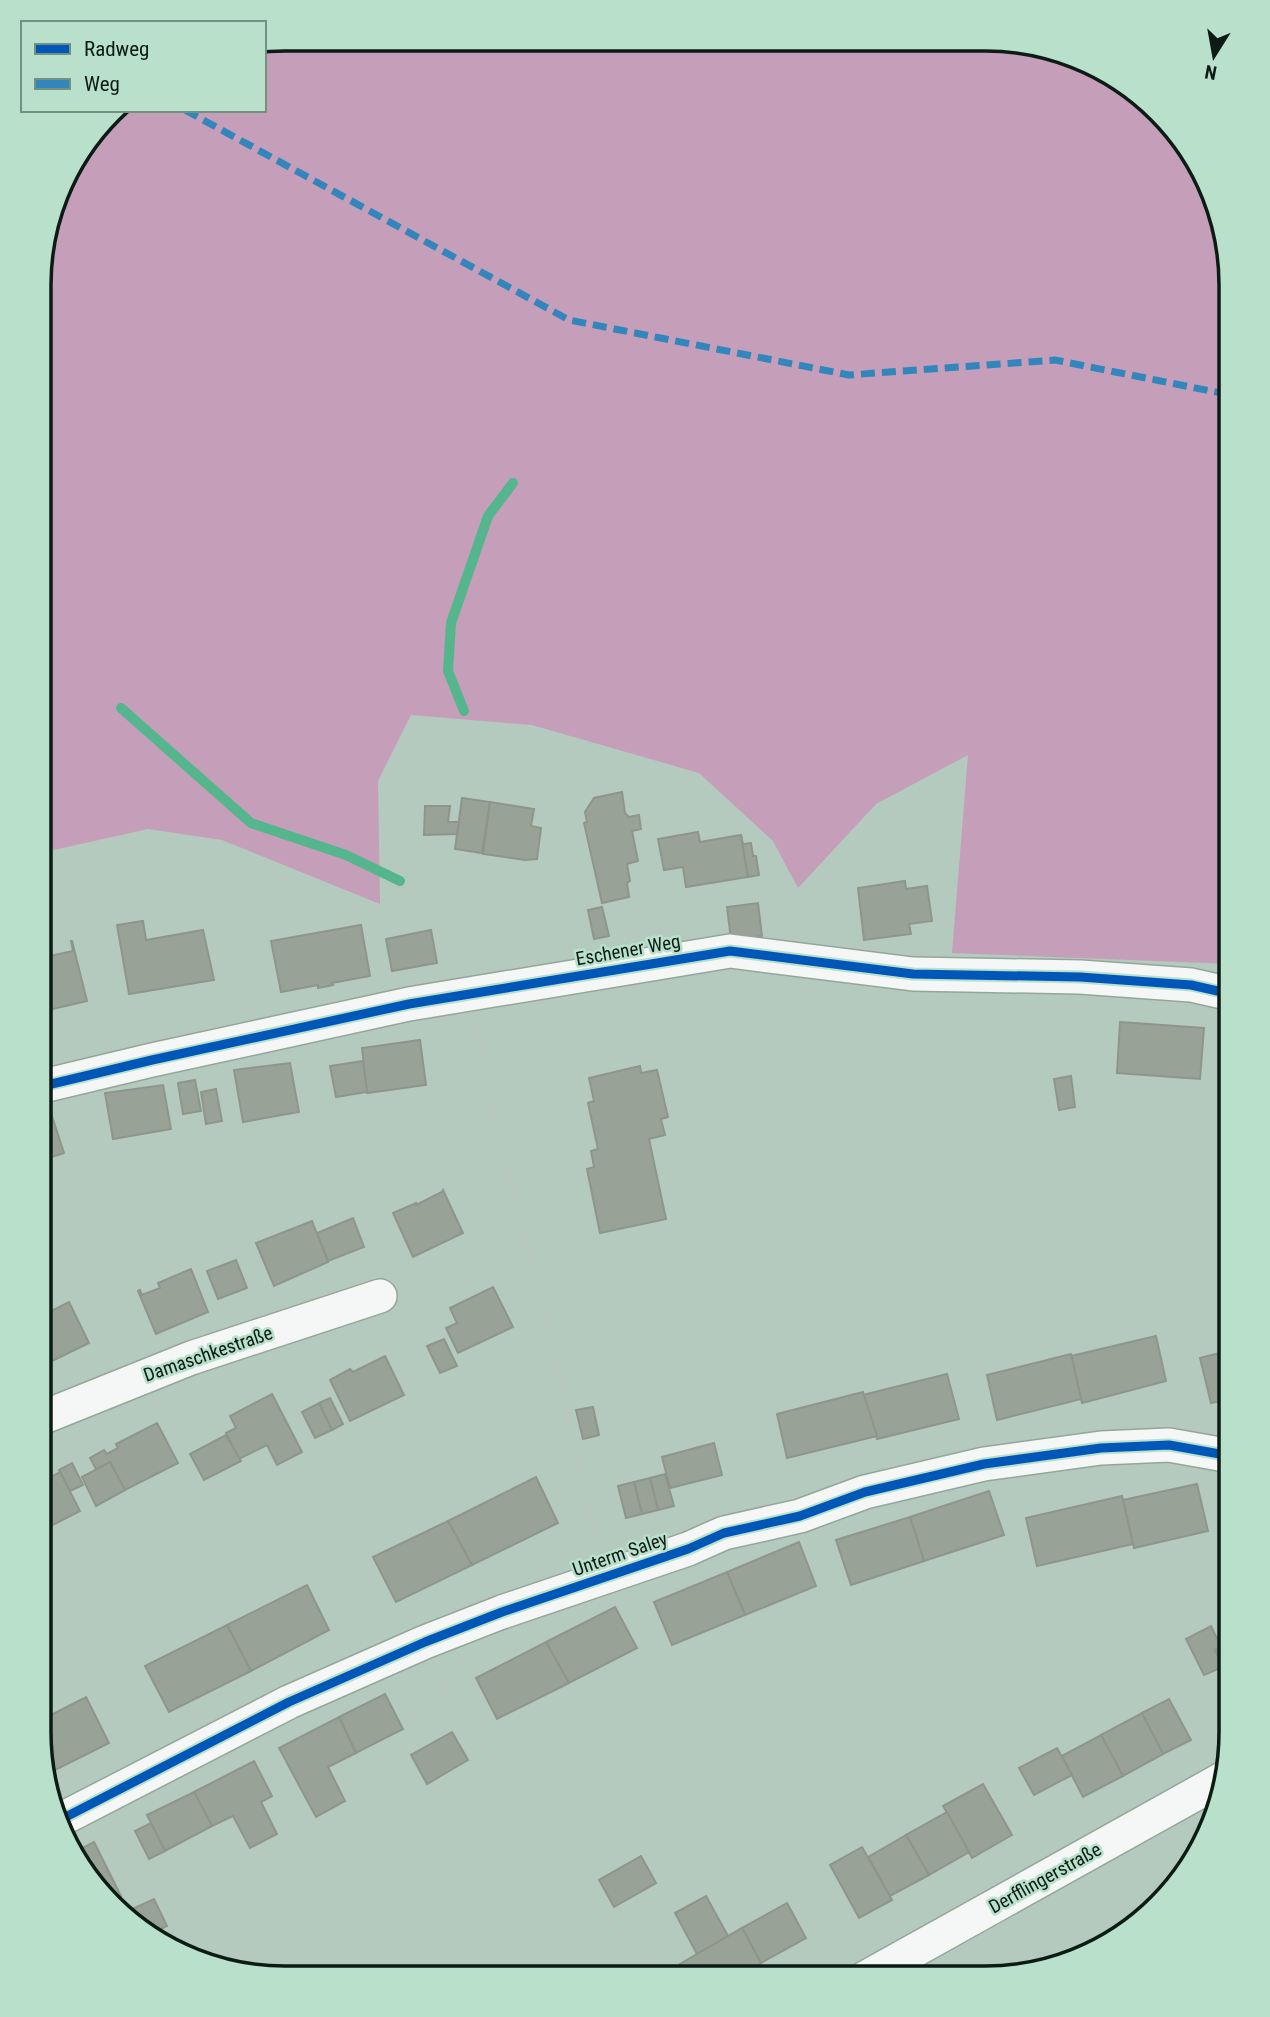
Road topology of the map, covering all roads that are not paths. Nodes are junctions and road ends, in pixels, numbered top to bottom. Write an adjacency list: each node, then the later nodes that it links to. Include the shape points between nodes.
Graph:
1 (1219, 991): 2 (street, Eschener Weg, via 1094,978 913,974 730,951 408,1004)
2 (51, 1084)
3 (380, 1296): 4 (street, Damaschkestraße, via 191,1358)
4 (51, 1414)
5 (1219, 1454): 7 (street, Unterm Saley, via 1169,1445 1101,1448 984,1464 864,1492 800,1516 724,1533 425,1642 289,1702)
6 (1213, 1784): 8 (street, Derfflingerstraße)
7 (67, 1817)
8 (887, 1966)

